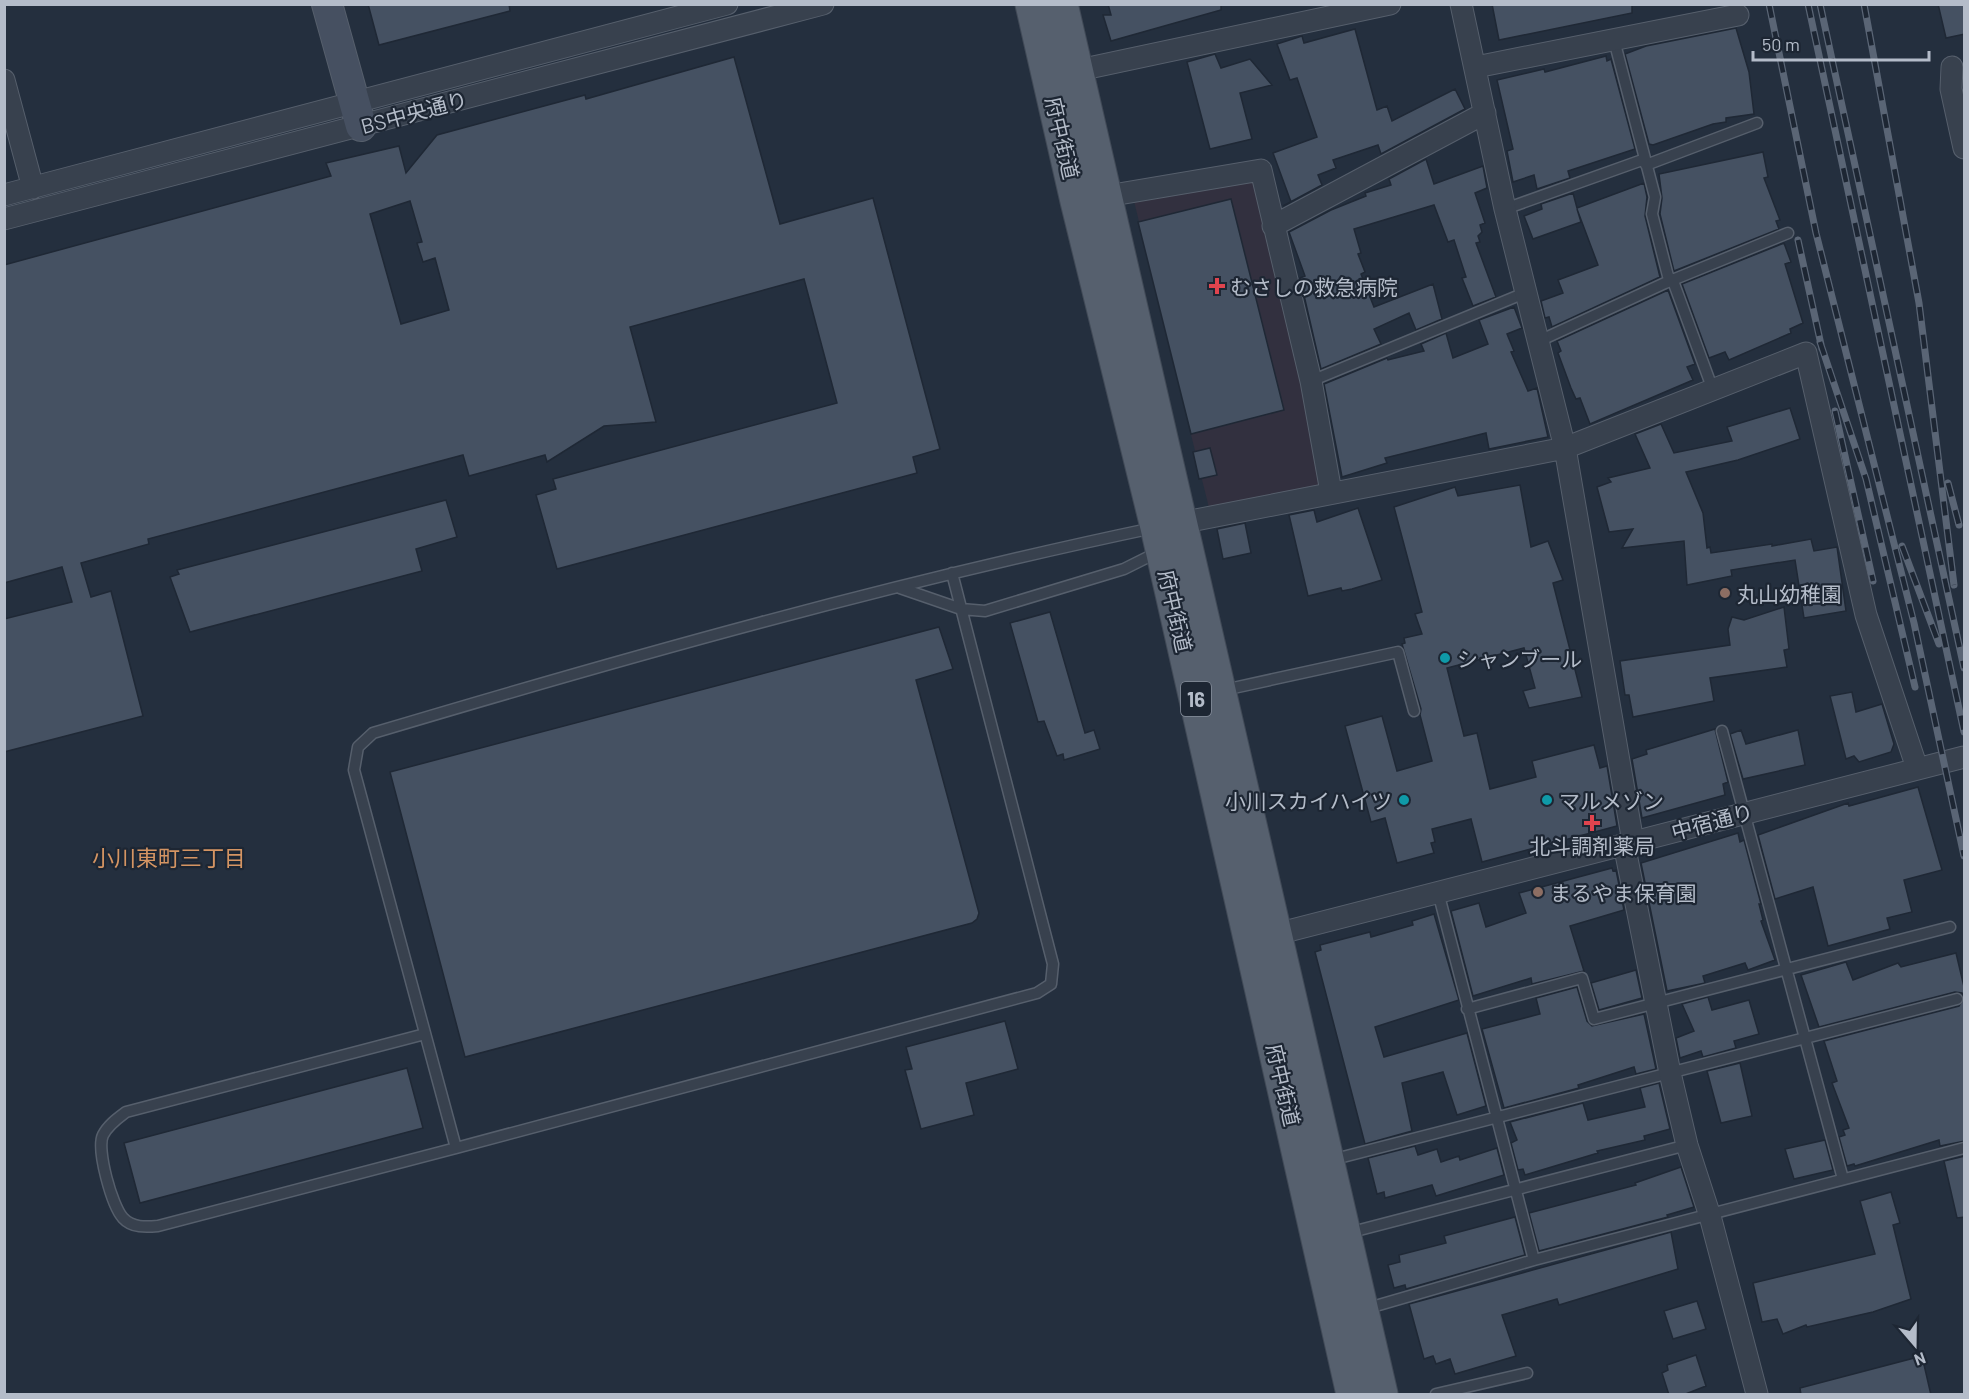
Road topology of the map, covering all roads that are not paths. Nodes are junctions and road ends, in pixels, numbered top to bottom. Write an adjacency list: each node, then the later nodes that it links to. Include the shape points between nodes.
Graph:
1 (327, 4): 15 (street)
2 (727, 4): 15 (street, BS中央通り)
3 (823, 4): 15 (street, BS中央通り)
4 (1032, 4): 12 (main road, 府中街道 / 16)
5 (1061, 4): 12 (main road, 府中街道 / 16)
6 (1390, 4): 12 (street)
7 (1461, 4): 11 (street)
8 (1738, 15): 9 (street)
9 (1614, 40): 11 (street); 18 (lane)
10 (1958, 65): 17 (street, via 1951,89)
11 (1476, 67): 14 (street)
12 (1062, 73): 21 (main road, 府中街道 / 16)
13 (4, 80): 19 (street)
14 (1485, 113): 22 (street); 24 (street)
15 (357, 114): 19 (street, BS中央通り); 23 (street, BS中央通り)
16 (1756, 123): 18 (lane)
17 (1965, 148)
18 (1646, 162): 22 (lane); 26 (lane, via 1655,197 1652,214 1668,276)
19 (33, 188): 20 (street, BS中央通り)
20 (4, 195)
21 (1090, 199): 24 (street, via 1261,170); 33 (main road, 府中街道 / 16)
22 (1505, 209): 27 (street)
23 (4, 219)
24 (1273, 226): 29 (street)
25 (1788, 233): 26 (lane)
26 (1673, 281): 28 (lane); 30 (lane)
27 (1527, 292): 28 (street); 29 (lane)
28 (1539, 341): 31 (street)
29 (1311, 381): 32 (street)
30 (1713, 390): 31 (street); 41 (street, via 1806,353 1866,615)
31 (1565, 448): 32 (street); 43 (street)
32 (1331, 492): 33 (street)
33 (1176, 532): 34 (lane); 36 (lane, via 1124,569 985,610); 37 (main road, 府中街道 / 16); 46 (main road, 府中街道 / 16)
34 (952, 573): 35 (lane); 36 (lane)
35 (899, 588): 36 (lane); 51 (lane, via 560,677 373,733 358,747 354,770)
36 (961, 609): 56 (lane, via 1053,964 1051,984 1037,993)
37 (1220, 691): 38 (lane, via 1398,652); 46 (main road, 府中街道 / 16)
38 (1414, 711)
39 (1722, 731): 42 (lane)
40 (1965, 757): 41 (street, 中宿通り)
41 (1917, 768): 42 (street, 中宿通り)
42 (1744, 813): 43 (street, 中宿通り); 47 (lane)
43 (1628, 843): 44 (street, 中宿通り); 49 (street)
44 (1438, 892): 46 (street, 中宿通り); 50 (lane)
45 (1950, 927): 47 (lane)
46 (1264, 937): 58 (main road, 府中街道 / 16); 66 (main road, 府中街道 / 16)
47 (1787, 969): 49 (lane); 52 (lane)
48 (1957, 999): 52 (lane)
49 (1656, 1004): 50 (lane, via 1594,1019 1582,978); 53 (street)
50 (1467, 1009): 54 (lane)
51 (425, 1034): 56 (lane); 56 (lane, via 126,1112 104,1134 100,1147 115,1206 124,1220 142,1227 158,1226)
52 (1805, 1039): 53 (lane); 59 (lane)
53 (1670, 1073): 54 (lane); 55 (street)
54 (1496, 1119): 58 (lane); 60 (lane)
55 (1687, 1145): 60 (lane); 61 (street)
56 (456, 1148)
57 (1965, 1148): 59 (lane)
58 (1328, 1161): 62 (main road, 府中街道 / 16)
59 (1843, 1179): 61 (lane)
60 (1515, 1189): 62 (lane); 63 (lane)
61 (1710, 1216): 63 (lane); 69 (street)
62 (1345, 1234): 64 (main road, 府中街道 / 16)
63 (1534, 1260): 64 (lane)
64 (1362, 1310): 67 (main road, 府中街道 / 16)
65 (1527, 1373): 68 (lane)
66 (1353, 1395)
67 (1381, 1395)
68 (1436, 1395)
69 (1757, 1395)

